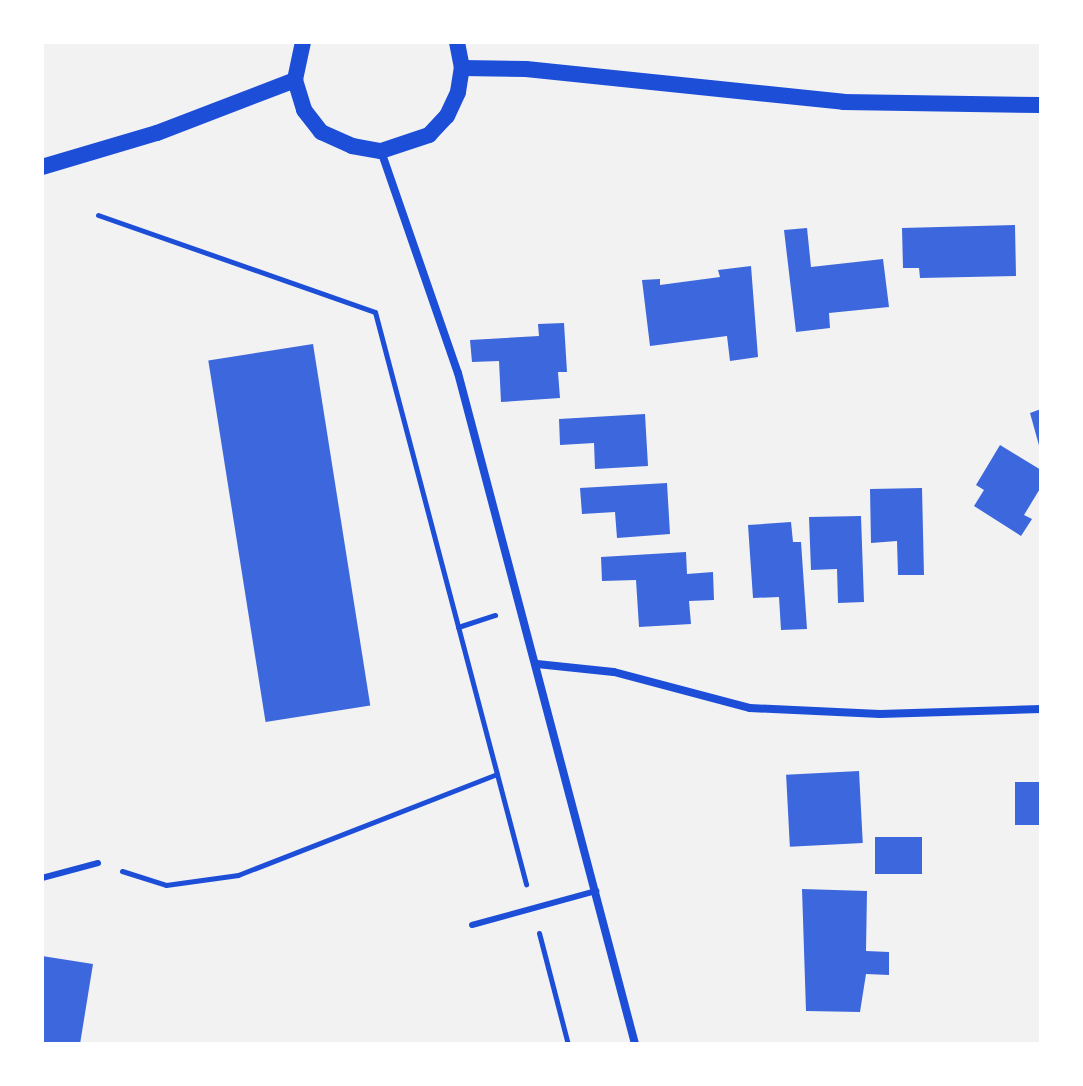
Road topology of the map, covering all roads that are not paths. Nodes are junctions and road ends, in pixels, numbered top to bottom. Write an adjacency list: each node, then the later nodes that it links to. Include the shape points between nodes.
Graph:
1 (303, 42): 4 (main road)
2 (457, 42): 3 (main road)
3 (462, 68): 5 (main road, via 843,102); 6 (main road, via 458,92 438,125 406,146)
4 (295, 80): 6 (main road, via 304,110 321,132); 7 (main road, via 157,133)
5 (1041, 105)
6 (381, 151): 8 (street, via 458,373)
7 (42, 167)
8 (537, 664): 9 (street, via 614,672 750,708 841,714); 12 (street)
9 (1041, 709)
10 (98, 863): 11 (lane)
11 (42, 878)
12 (598, 891): 13 (lane); 14 (street)
13 (472, 925)
14 (635, 1044)

